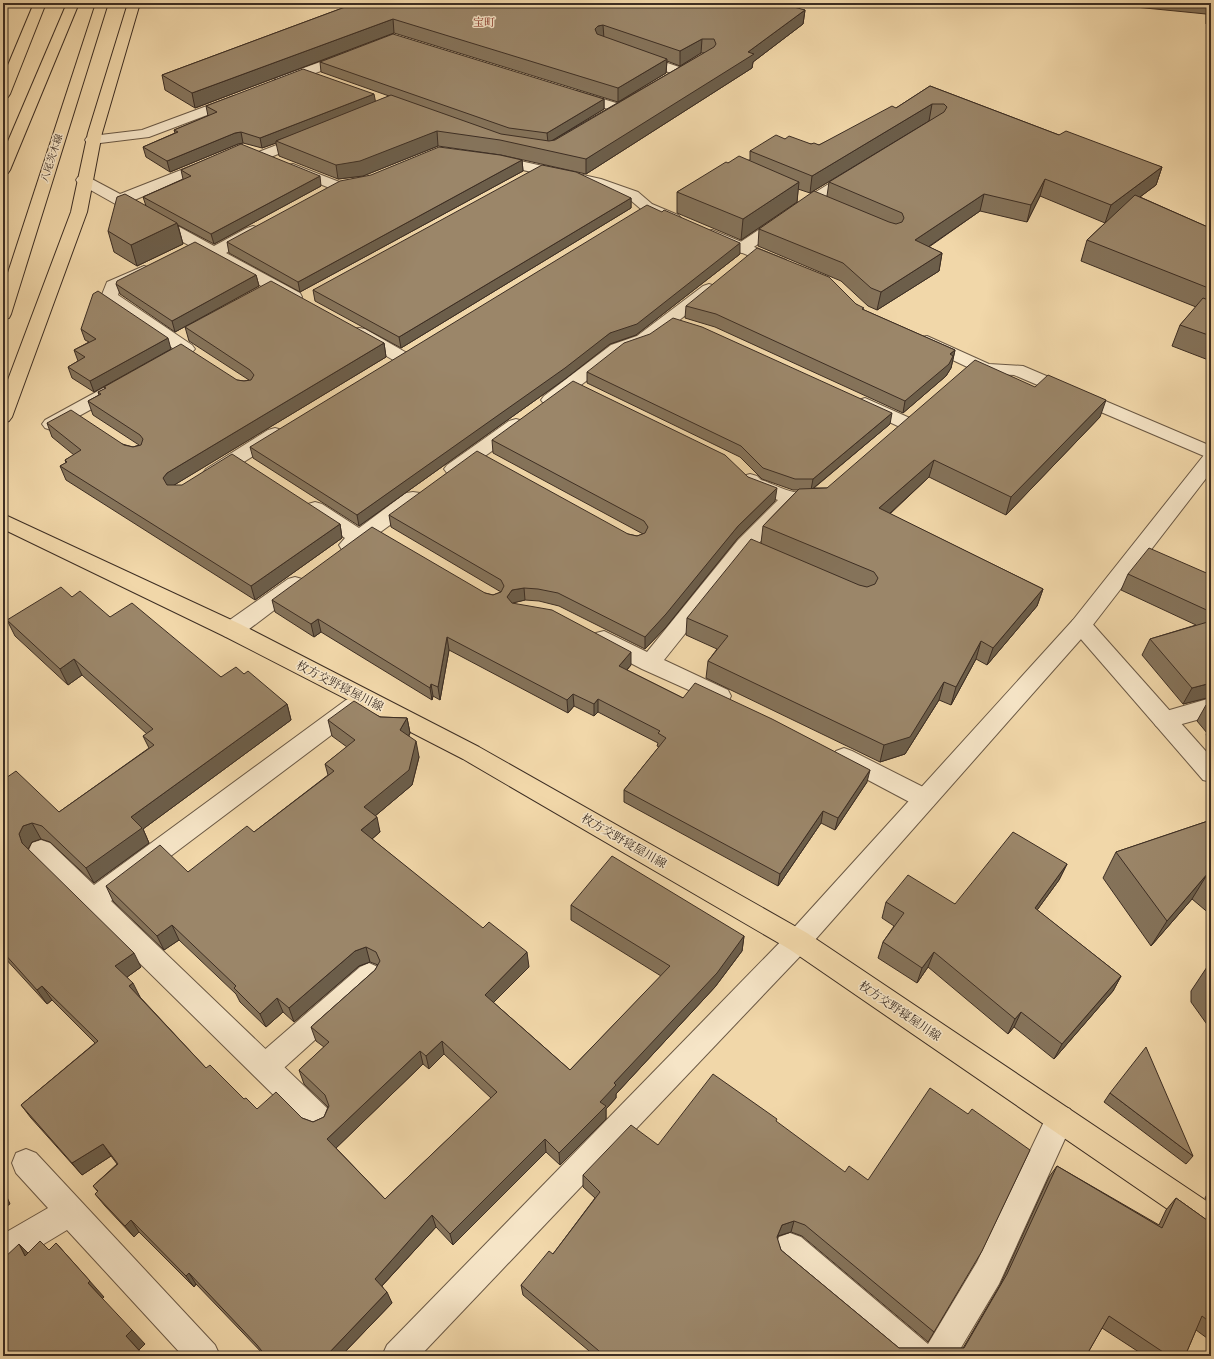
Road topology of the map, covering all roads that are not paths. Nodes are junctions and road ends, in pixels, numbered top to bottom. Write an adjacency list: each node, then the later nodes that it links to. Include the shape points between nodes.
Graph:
1 (40, 3): 14 (main road)
2 (73, 3): 24 (main road)
3 (102, 3): 38 (main road, 八尾茨木線)
4 (134, 3): 20 (main road)
5 (360, 51): 8 (street)
6 (624, 51): 9 (street)
7 (694, 65): 9 (street)
8 (304, 72): 10 (street); 12 (street)
9 (680, 72): 11 (street)
10 (326, 80)
11 (666, 80)
12 (268, 86)
13 (566, 92): 17 (street)
14 (3, 94)
15 (246, 95): 20 (street, via 144,134)
16 (632, 100): 17 (street)
17 (618, 108): 18 (street)
18 (605, 117)
19 (319, 132): 26 (street, via 255,153)
20 (92, 140): 25 (main road)
21 (478, 157): 31 (street, via 522,173 542,162 633,195 640,211)
22 (222, 158): 28 (street)
23 (863, 169): 27 (street)
24 (3, 170)
25 (83, 180): 28 (street); 47 (main road, via 79,212)
26 (337, 188)
27 (804, 198): 29 (street); 34 (street)
28 (120, 200): 33 (street)
29 (826, 207)
30 (268, 223): 33 (street)
31 (684, 223)
32 (698, 229): 34 (street)
33 (199, 249): 37 (street, via 268,290)
34 (748, 250): 36 (street); 39 (street, via 730,272)
35 (156, 265): 44 (street, via 113,285 110,297 187,345)
36 (797, 270)
37 (305, 301)
38 (3, 314)
39 (669, 321): 41 (street); 51 (street, via 643,340 617,348 579,387 530,414)
40 (347, 327): 43 (street)
41 (689, 327)
42 (910, 334): 52 (street, via 969,368 1017,370)
43 (402, 357)
44 (152, 368)
45 (132, 379): 49 (street, via 80,416)
46 (849, 397): 48 (street)
47 (3, 417)
48 (905, 423)
49 (51, 424)
50 (290, 425): 53 (street)
51 (476, 453): 55 (street); 63 (street)
52 (1211, 453)
53 (238, 458): 57 (street); 58 (street)
54 (1211, 459): 69 (street)
55 (497, 464)
56 (737, 467): 60 (street, via 754,484)
57 (257, 470)
58 (199, 481)
59 (834, 484): 60 (street, via 816,499)
60 (790, 498): 65 (street)
61 (302, 500): 63 (street)
62 (3, 521): 71 (main road, 枚方交野寝屋川線)
63 (366, 533): 64 (street); 67 (street)
64 (393, 540)
65 (745, 545): 66 (street); 72 (street)
66 (766, 554)
67 (334, 556)
68 (309, 575): 71 (street)
69 (1081, 625): 76 (street); 79 (street)
70 (584, 628): 72 (street)
71 (232, 630): 73 (main road, 枚方交野寝屋川線)
72 (650, 663): 74 (street)
73 (364, 698): 81 (street); 82 (main road, 枚方交野寝屋川線, via 471,753)
74 (736, 703)
75 (1211, 707): 76 (street)
76 (1164, 720): 78 (street)
77 (828, 749): 79 (street)
78 (1211, 774)
79 (925, 799): 82 (street)
80 (41, 850): 81 (street)
81 (93, 900): 84 (street)
82 (798, 941): 86 (main road, 枚方交野寝屋川線); 93 (street)
83 (369, 975): 84 (street)
84 (265, 1067): 85 (street)
85 (318, 1119)
86 (1060, 1119): 89 (main road, 枚方交野寝屋川線); 95 (street, via 988,1273)
87 (26, 1163): 88 (street)
88 (71, 1211): 91 (street); 92 (street)
89 (1211, 1222)
90 (790, 1248): 94 (street)
91 (3, 1251)
92 (204, 1356)
93 (398, 1356)
94 (918, 1356)
95 (938, 1356)

